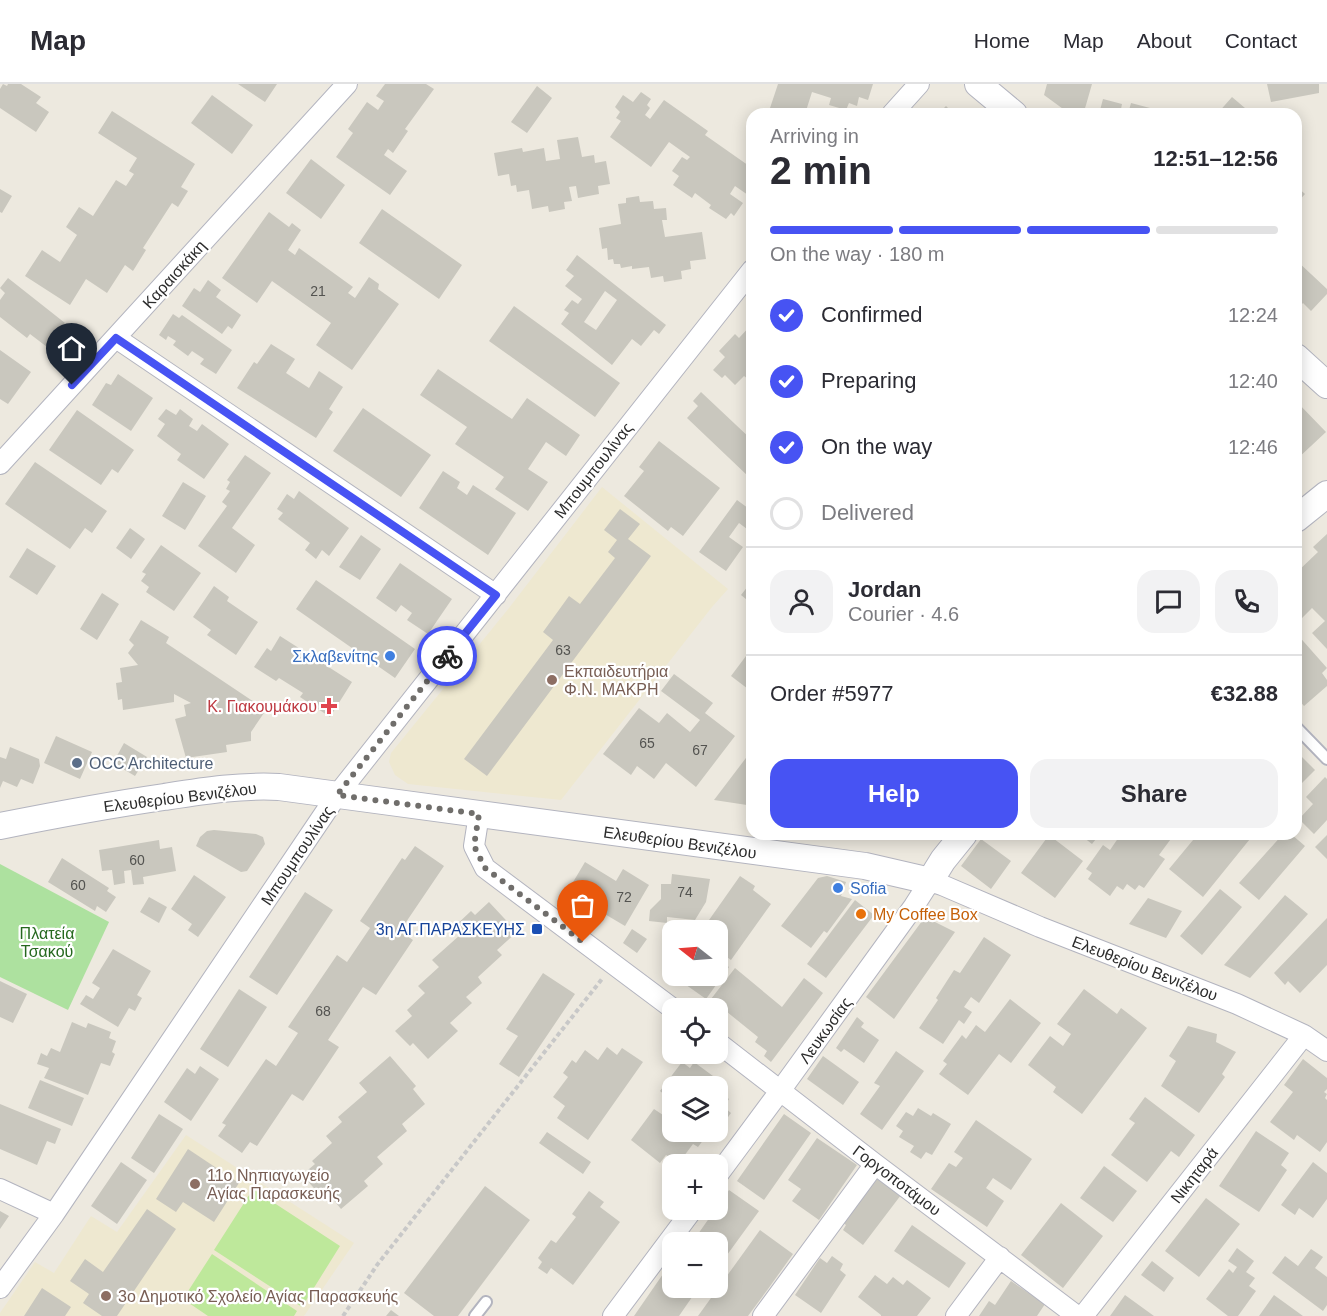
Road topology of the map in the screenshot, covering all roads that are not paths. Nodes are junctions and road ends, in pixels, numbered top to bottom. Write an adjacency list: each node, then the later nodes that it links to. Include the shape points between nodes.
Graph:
1 (347, 84): 7 (street, Καραισκάκη)
2 (919, 84): 4 (street)
3 (978, 84): 5 (street)
4 (897, 108)
5 (1007, 108)
6 (746, 281): 13 (street, Μπουμπουλίνας)
7 (116, 338): 10 (street, Καραισκάκη); 13 (street)
8 (1302, 362): 9 (street)
9 (1327, 385)
10 (0, 464)
11 (1327, 494): 12 (street)
12 (1302, 514)
13 (496, 595): 16 (street, Μπουμπουλίνας)
14 (1302, 733): 15 (lane)
15 (1327, 759)
16 (337, 795): 17 (street, Ελευθερίου Βενιζέλου); 18 (street, Ελευθερίου Βενιζέλου, via 279,787 221,789); 29 (street, Μπουμπουλίνας)
17 (479, 814): 20 (street, Ελευθερίου Βενιζέλου, via 865,866); 21 (street, via 474,846 485,868)
18 (0, 826)
19 (959, 840): 20 (street)
20 (930, 881): 22 (street, Ελευθερίου Βενιζέλου, via 1237,1004); 25 (street, Λευκωσίας)
21 (662, 1001)
22 (1304, 1035): 24 (street, Ελευθερίου Βενιζέλου); 39 (street, Νικηταρά)
23 (728, 1051): 25 (street, Γοργοποτάμου)
24 (1327, 1052)
25 (780, 1091): 26 (street, Λευκωσίας); 27 (street, Γοργοποτάμου)
26 (728, 1161)
27 (875, 1164): 31 (street, Γοργοποτάμου); 36 (street)
28 (0, 1189): 29 (street)
29 (54, 1214): 32 (street, Μπουμπουλίνας)
30 (685, 1220): 35 (street)
31 (1000, 1257): 37 (street); 38 (street, Γοργοποτάμου)
32 (0, 1288)
33 (486, 1302): 34 (lane)
34 (475, 1316)
35 (613, 1316)
36 (763, 1316)
37 (956, 1316)
38 (1077, 1316)
39 (1083, 1316)

